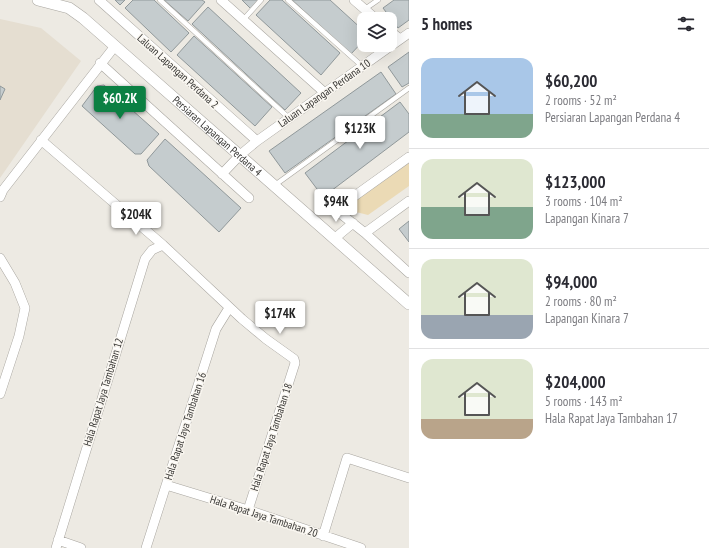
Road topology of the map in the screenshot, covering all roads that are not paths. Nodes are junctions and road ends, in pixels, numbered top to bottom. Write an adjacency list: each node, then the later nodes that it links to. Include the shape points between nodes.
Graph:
1 (38, 0): 9 (street, Persiaran Lapangan Perdana 4)
2 (99, 0): 23 (street, Laluan Lapangan Perdana 2)
3 (160, 0): 21 (lane)
4 (221, 0): 12 (street)
5 (261, 0): 12 (lane)
6 (288, 0): 18 (lane)
7 (354, 0): 10 (street)
8 (378, 0): 10 (lane)
9 (70, 4): 16 (street, Persiaran Lapangan Perdana 4)
10 (364, 10): 11 (street)
11 (367, 12)
12 (243, 20): 20 (street)
13 (409, 33): 15 (street, Laluan Lapangan Perdana 10)
14 (397, 37): 15 (street)
15 (400, 39): 18 (street, Laluan Lapangan Perdana 10)
16 (115, 46): 17 (street); 24 (street, Persiaran Lapangan Perdana 4)
17 (100, 63): 22 (street); 26 (street)
18 (362, 66): 20 (street, Laluan Lapangan Perdana 10)
19 (409, 88): 27 (lane)
20 (325, 93): 21 (street, Laluan Lapangan Perdana 10)
21 (289, 118): 23 (street, Laluan Lapangan Perdana 10)
22 (41, 140): 28 (street); 34 (street)
23 (257, 141): 24 (street, Laluan Lapangan Perdana 10)
24 (240, 155): 26 (street, Laluan Lapangan Perdana 10); 27 (street, Persiaran Lapangan Perdana 4)
25 (409, 157): 31 (street, via 342,205 339,210 341,214)
26 (222, 174): 29 (street)
27 (274, 185): 33 (street, Persiaran Lapangan Perdana 4)
28 (0, 197)
29 (249, 198)
30 (409, 201): 32 (street)
31 (353, 223): 32 (street); 33 (street)
32 (365, 233): 36 (street)
33 (334, 239): 37 (street, Persiaran Lapangan Perdana 4)
34 (163, 245): 38 (street); 44 (street, Hala Rapat Jaya Tambahan 12, via 152,250 145,259)
35 (0, 258): 39 (street, via 15,283 25,308 19,336)
36 (409, 273)
37 (409, 304)
38 (230, 308): 41 (street, Hala Rapat Jaya Tambahan 16, via 216,329); 42 (street, Hala Rapat Jaya Tambahan 18, via 266,339 291,355 295,363)
39 (0, 394)
40 (409, 478): 43 (street, via 347,458)
41 (166, 485): 42 (street, Hala Rapat Jaya Tambahan 20); 46 (street, Hala Rapat Jaya Tambahan 16)
42 (248, 510): 43 (street, Hala Rapat Jaya Tambahan 20)
43 (323, 536): 47 (street, Hala Rapat Jaya Tambahan 20)
44 (57, 544): 45 (street)
45 (81, 548)
46 (146, 548)
47 (361, 548)

